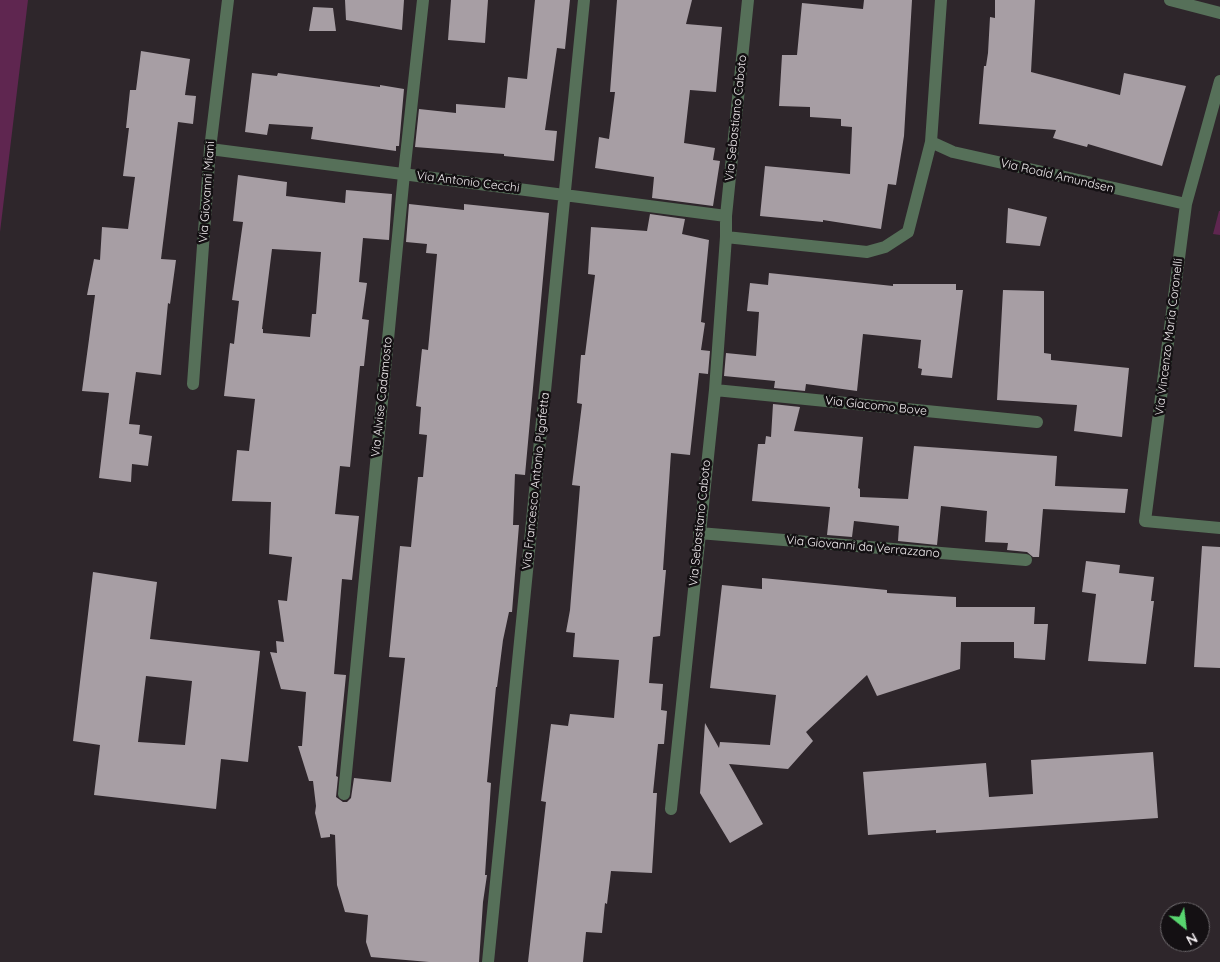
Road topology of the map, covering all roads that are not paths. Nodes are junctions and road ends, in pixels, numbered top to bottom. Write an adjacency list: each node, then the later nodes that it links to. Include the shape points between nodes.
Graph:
1 (228, 0): 10 (street, Via Giovanni Miani)
2 (423, 0): 11 (street, Via Alvise Cadamosto)
3 (584, 0): 12 (street, Via Francesco Antonio Pigafetta)
4 (748, 0): 14 (street, Via Sebastiano Caboto)
5 (941, 0): 9 (street)
6 (1170, 0): 7 (street)
7 (1220, 13)
8 (1220, 81): 13 (street, Via Vincenzo Maria Coronelli)
9 (931, 142): 13 (street, Via Roald Amundsen, via 953,152); 15 (street, via 908,232 885,247 867,252)
10 (210, 149): 11 (street, Via Antonio Cecchi); 16 (street, Via Giovanni Miani)
11 (404, 174): 12 (street, Via Antonio Cecchi); 22 (street, Via Alvise Cadamosto)
12 (564, 195): 14 (street, Via Antonio Cecchi); 24 (street, Via Francesco Antonio Pigafetta)
13 (1186, 204): 19 (street, Via Vincenzo Maria Coronelli, via 1145,521)
14 (726, 216): 15 (street, Via Sebastiano Caboto)
15 (726, 237): 17 (street, Via Sebastiano Caboto)
16 (193, 384)
17 (715, 390): 18 (street, Via Giacomo Bove); 20 (street, Via Sebastiano Caboto)
18 (1037, 422)
19 (1220, 528)
20 (699, 533): 21 (street, Via Giovanni da Verrazzano); 23 (street, Via Sebastiano Caboto)
21 (1026, 560)
22 (344, 794)
23 (670, 809)
24 (488, 962)

